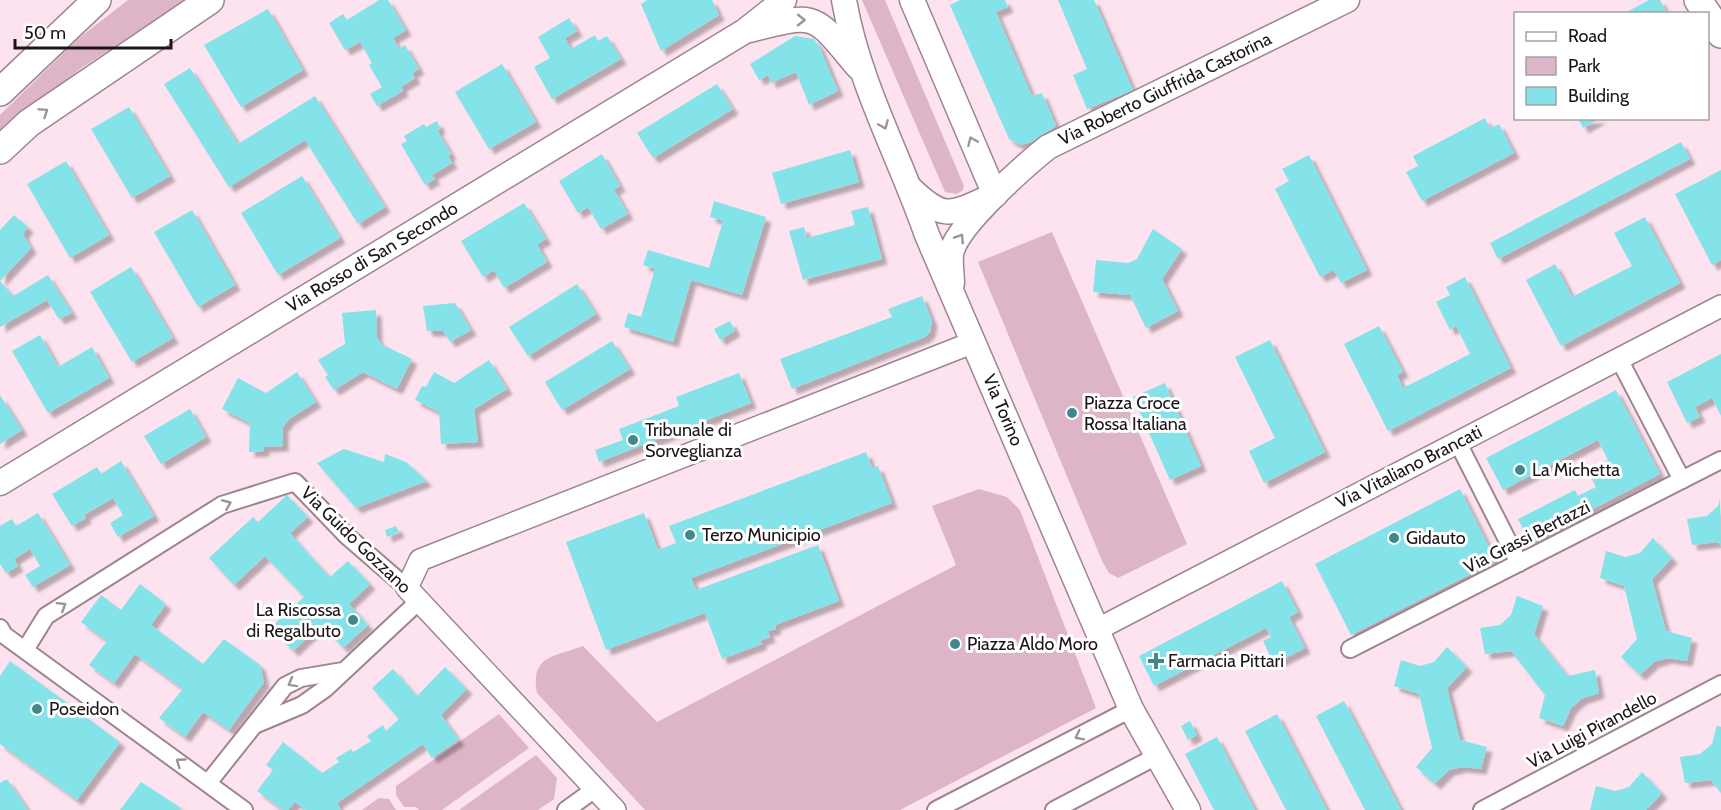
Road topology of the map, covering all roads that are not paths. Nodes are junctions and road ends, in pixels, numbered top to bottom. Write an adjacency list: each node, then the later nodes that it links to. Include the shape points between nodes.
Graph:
1 (97, 0): 10 (main road)
2 (108, 0): 10 (main road)
3 (209, 0): 14 (main road, one-way to 3, via 29,123)
4 (784, 0): 9 (main road)
5 (844, 0): 12 (main road, Via Torino)
6 (912, 0): 16 (main road, one-way to 6)
7 (1347, 0): 16 (main road, Via Roberto Giuffrida Castorina, via 1048,147)
8 (1709, 15): 11 (main road)
9 (745, 31): 12 (main road, one-way to 12, via 796,18 811,20 824,27); 24 (main road, Via Rosso di San Secondo)
10 (61, 32): 13 (main road)
11 (1721, 34)
12 (862, 71): 15 (main road, Via Torino, one-way to 15)
13 (0, 92)
14 (0, 150)
15 (911, 189): 16 (main road, via 931,208 947,212); 17 (main road, Via Torino)
16 (995, 195): 17 (main road, Via Roberto Giuffrida Castorina, one-way to 16, via 952,250)
17 (953, 291): 19 (main road, Via Torino)
18 (1721, 306): 20 (street, Via Vitaliano Brancati)
19 (974, 342): 26 (street, via 444,548 420,560); 28 (main road, Via Torino)
20 (1619, 359): 21 (street, Via Vitaliano Brancati); 23 (street)
21 (1458, 443): 25 (street); 28 (street, Via Vitaliano Brancati)
22 (1721, 460): 23 (street, Via Grassi Bertazzi)
23 (1682, 480): 25 (street, Via Grassi Bertazzi)
24 (0, 483)
25 (1519, 562): 29 (street, Via Grassi Bertazzi)
26 (413, 595): 30 (street, Via Guido Gozzano, one-way to 26, via 46,616 213,511 296,482 347,536); 31 (street); 37 (street, Via Guido Gozzano)
27 (0, 628): 30 (street)
28 (1098, 629): 33 (main road, Via Torino)
29 (1350, 649)
30 (25, 650): 36 (street, one-way to 30)
31 (344, 671): 34 (street, via 302,705); 34 (street, one-way to 34, via 292,681 276,695)
32 (1721, 684): 44 (street, Via Luigi Pirandello)
33 (1131, 709): 35 (main road, Via Torino); 41 (street, one-way to 41)
34 (257, 724): 36 (street)
35 (1157, 756): 42 (street); 43 (main road, Via Torino)
36 (208, 783): 38 (street)
37 (595, 789): 39 (street); 40 (street, Via Guido Gozzano)
38 (244, 810)
39 (566, 810)
40 (615, 810)
41 (936, 810)
42 (1054, 810)
43 (1188, 810)
44 (1482, 810)

